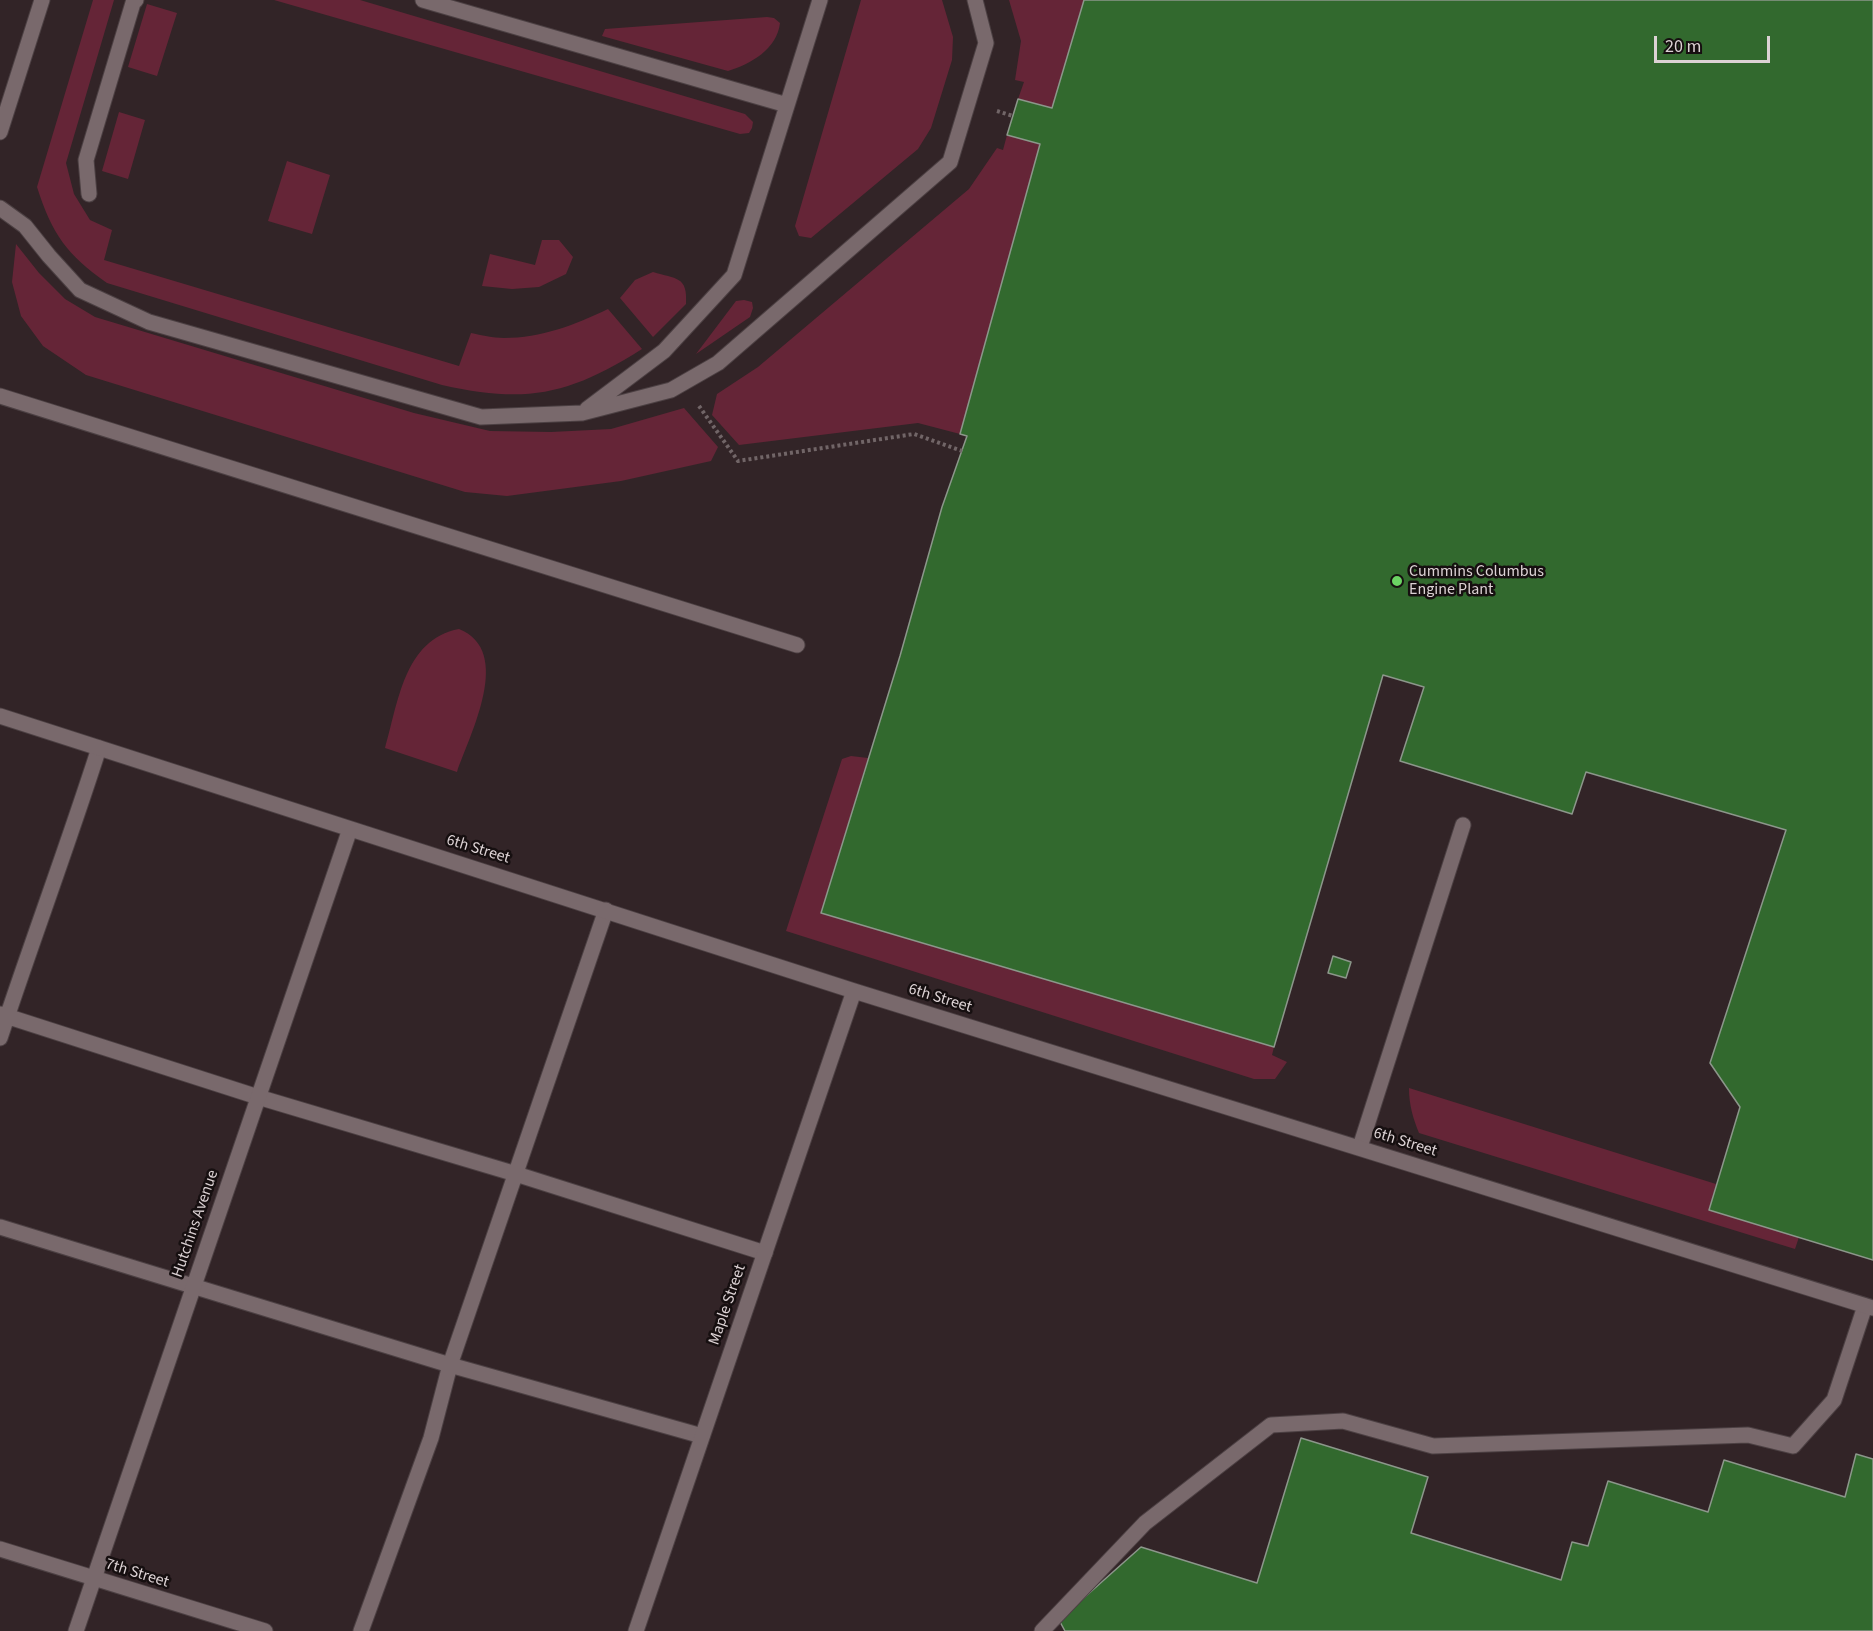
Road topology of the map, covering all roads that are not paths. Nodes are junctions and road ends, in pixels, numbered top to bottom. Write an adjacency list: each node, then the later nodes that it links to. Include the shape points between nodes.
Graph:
1 (42, 0): 7 (street)
2 (136, 0): 8 (street, via 86,160)
3 (423, 0): 6 (street)
4 (820, 0): 6 (street)
5 (975, 0): 11 (street, via 986,43 950,162 718,363 671,390)
6 (787, 105): 11 (street, via 734,275 664,351)
7 (0, 132)
8 (89, 194)
9 (0, 208): 11 (street, via 25,226 80,290 149,322 481,417)
10 (0, 396): 12 (street)
11 (582, 413)
12 (797, 645)
13 (0, 716): 14 (street, 6th Street)
14 (99, 748): 16 (street, 6th Street); 19 (street)
15 (1463, 825): 22 (street)
16 (350, 829): 17 (street, 6th Street); 21 (street, Hutchins Avenue)
17 (606, 910): 18 (street, 6th Street); 23 (street)
18 (854, 991): 22 (street, 6th Street); 25 (street, Maple Street)
19 (4, 1015): 20 (street); 21 (street)
20 (0, 1038)
21 (258, 1097): 23 (street); 26 (street, Hutchins Avenue)
22 (1360, 1148): 27 (street, 6th Street)
23 (516, 1174): 25 (street); 28 (street)
24 (0, 1227): 26 (street)
25 (765, 1253): 29 (street, Maple Street)
26 (194, 1286): 28 (street); 31 (street, Hutchins Avenue)
27 (1869, 1307): 36 (street, via 1834,1400 1793,1446 1748,1435 1433,1446 1343,1421 1271,1425 1144,1523)
28 (450, 1365): 29 (street); 34 (street, via 431,1438)
29 (702, 1437): 35 (street, Maple Street)
30 (0, 1549): 31 (street, 7th Street)
31 (94, 1580): 32 (street, Hutchins Avenue); 33 (street, 7th Street)
32 (76, 1631)
33 (265, 1631)
34 (361, 1631)
35 (636, 1631)
36 (1042, 1631)

